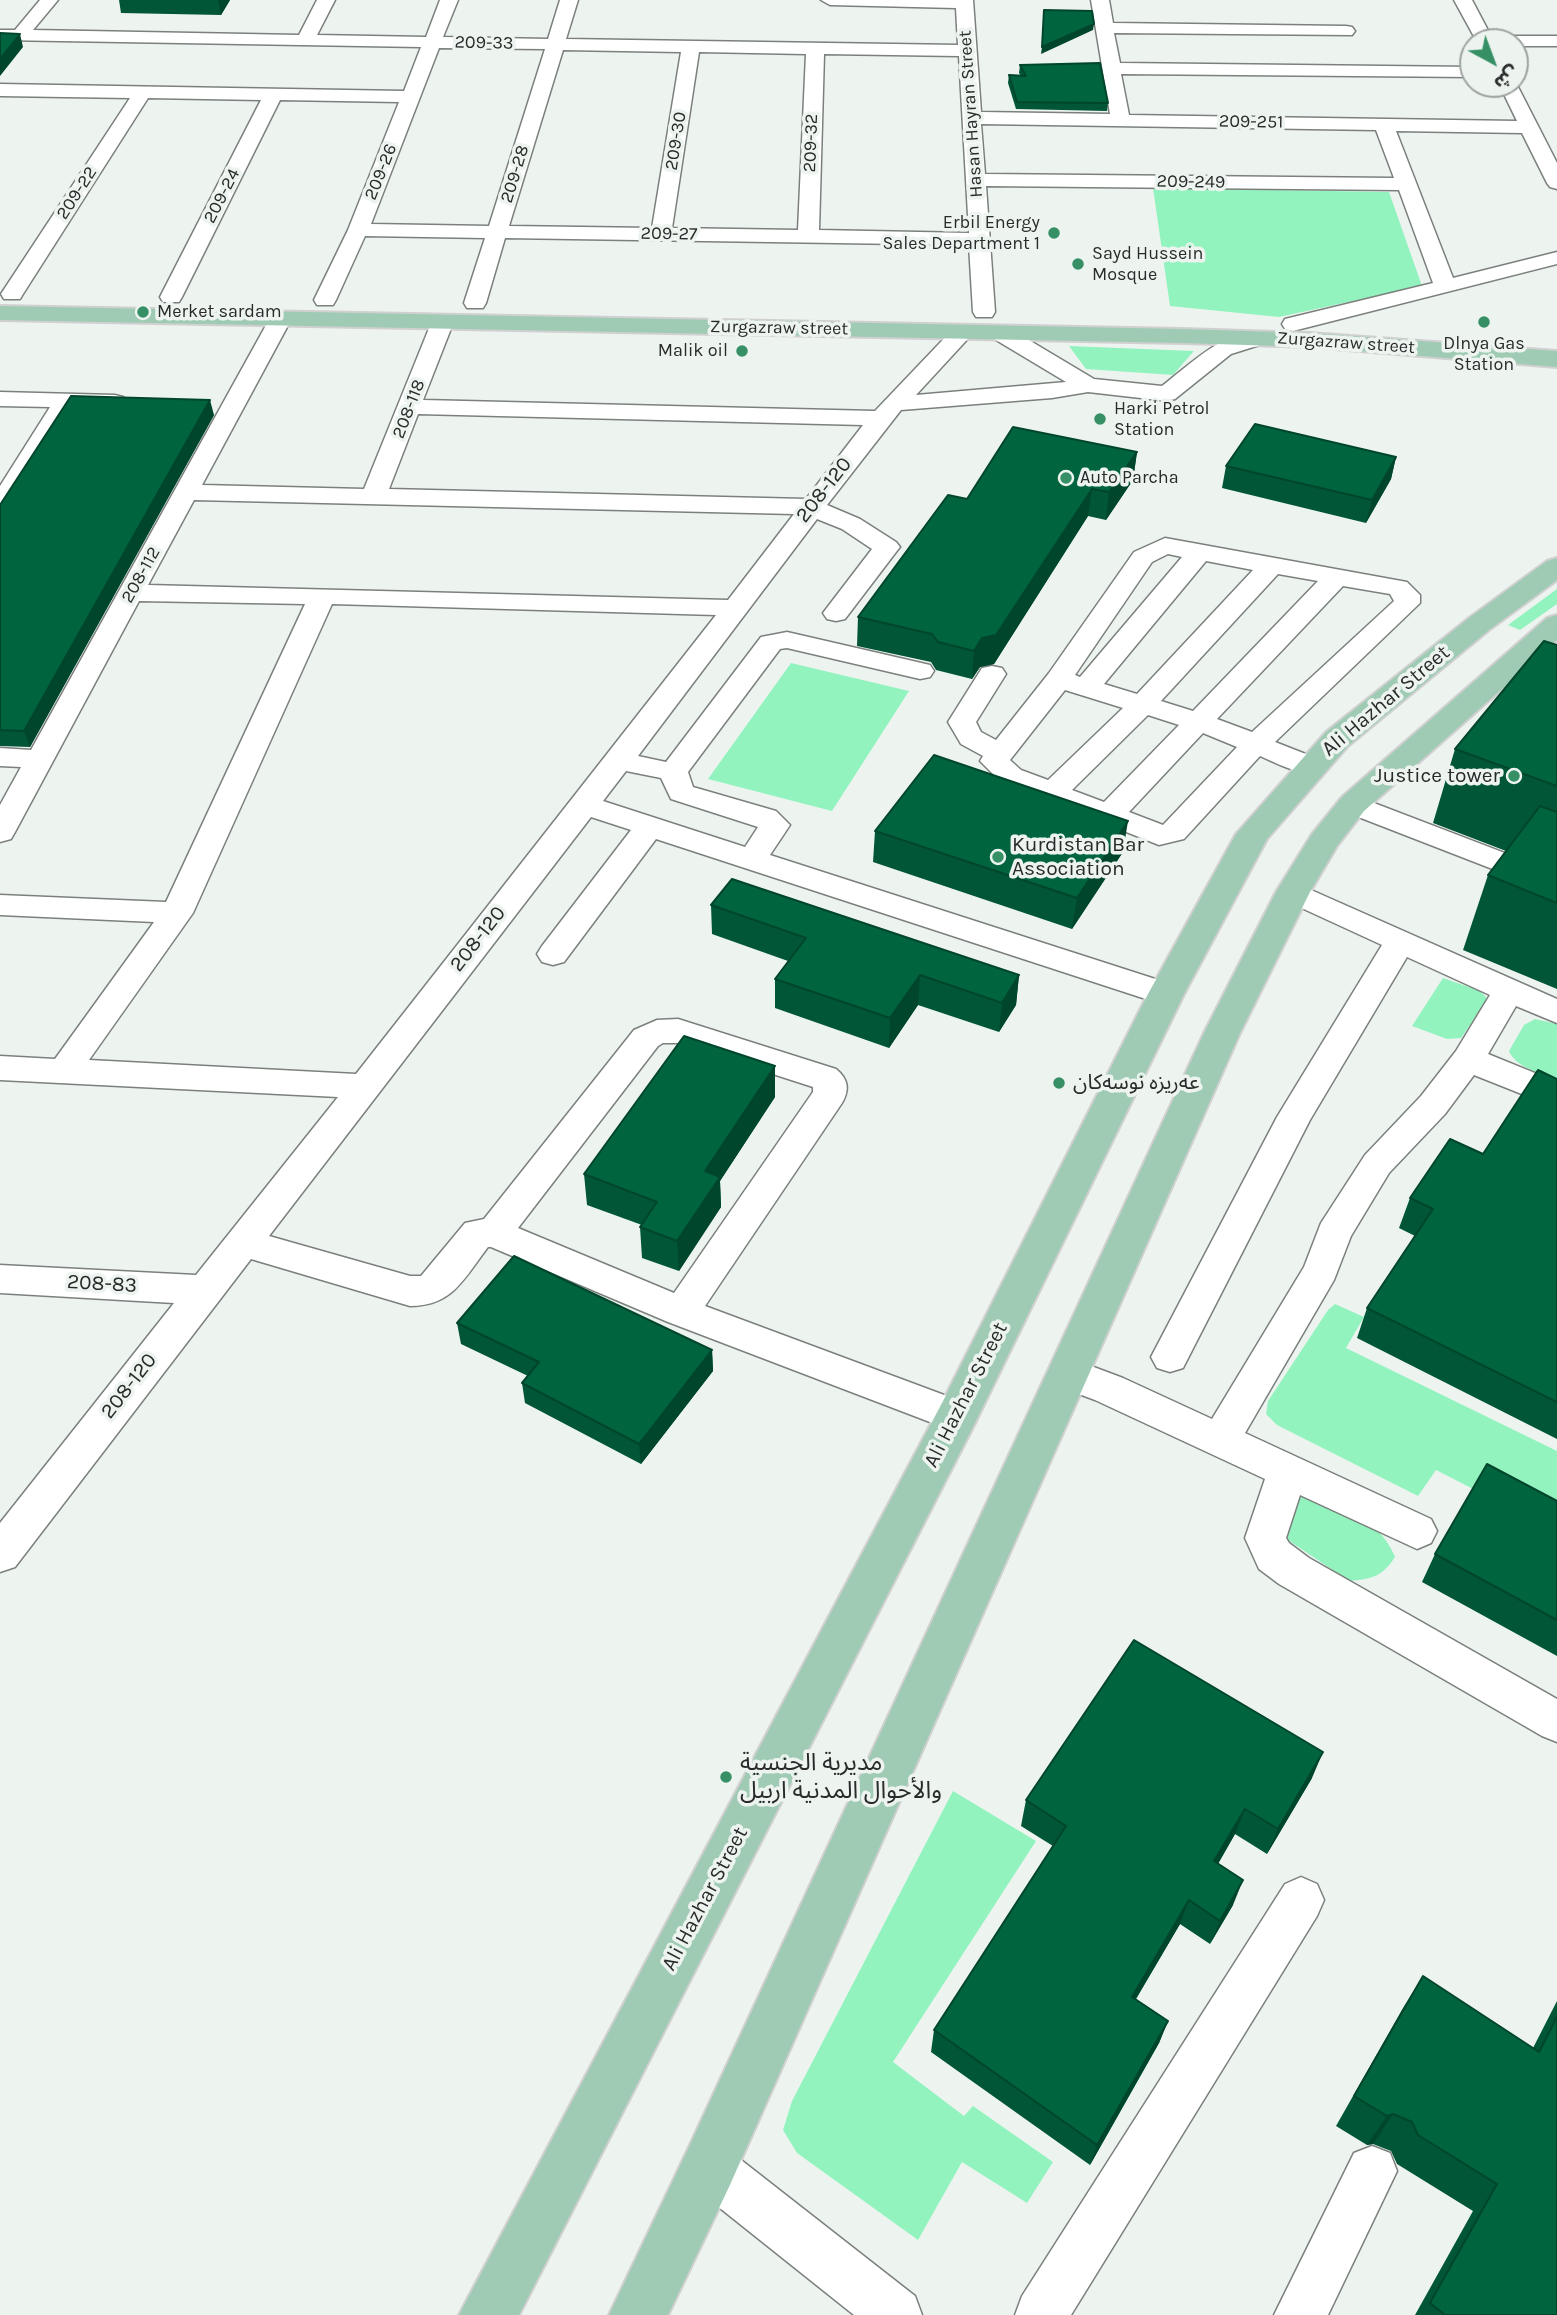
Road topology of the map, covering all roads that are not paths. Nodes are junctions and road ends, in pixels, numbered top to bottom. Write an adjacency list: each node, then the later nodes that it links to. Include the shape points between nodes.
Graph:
1 (49, 0): 14 (street)
2 (326, 0): 16 (street)
3 (449, 0): 19 (street, 209-26)
4 (569, 0): 20 (street, 209-28)
5 (830, 0): 8 (street)
6 (1100, 0): 10 (street)
7 (1463, 0): 11 (street)
8 (964, 1): 23 (street, Hasan Hayran Street)
9 (1339, 10): 12 (street)
10 (1104, 28): 12 (street); 24 (street)
11 (1479, 28)
12 (1346, 31): 25 (street)
13 (0, 35): 14 (street, 209-33)
14 (20, 35): 15 (street, 209-33)
15 (47, 36): 16 (street, 209-33); 28 (street)
16 (305, 40): 19 (street, 209-33)
17 (1529, 41): 18 (street)
18 (1557, 41)
19 (434, 42): 20 (street, 209-33); 30 (street, 209-26)
20 (555, 44): 21 (street, 209-33); 40 (street, 209-28)
21 (691, 47): 22 (street, 209-33); 41 (street, 209-30)
22 (815, 49): 23 (street, 209-33); 42 (street, 209-32)
23 (967, 51): 32 (street, Hasan Hayran Street)
24 (1111, 68): 25 (street); 33 (street)
25 (1359, 71): 26 (street)
26 (1459, 72)
27 (143, 92): 28 (street); 29 (street); 48 (street, 209-22)
28 (3, 94)
29 (273, 94): 30 (street); 46 (street, 209-24)
30 (410, 97): 39 (street, 209-26)
31 (1515, 98): 35 (street)
32 (972, 118): 33 (street, 209-251); 36 (street, Hasan Hayran Street)
33 (1120, 120): 34 (street, 209-251)
34 (1384, 125): 35 (street, 209-251); 38 (street)
35 (1531, 127): 37 (street)
36 (976, 180): 38 (street, 209-249); 43 (street, Hasan Hayran Street)
37 (1557, 183)
38 (1407, 184): 45 (street)
39 (358, 230): 40 (street, 209-27); 47 (street, 209-26)
40 (496, 232): 41 (street, 209-27); 49 (street, 209-28)
41 (661, 234): 42 (street, 209-27)
42 (808, 237): 43 (street, 209-27)
43 (979, 239): 53 (street, Hasan Hayran Street)
44 (1557, 258): 45 (street)
45 (1446, 286): 52 (street)
46 (171, 297): 47 (main road, Zurgazraw street); 48 (main road, Zurgazraw street)
47 (325, 300): 49 (main road, Zurgazraw street)
48 (4, 301): 50 (main road, Zurgazraw street)
49 (475, 303): 53 (main road, Zurgazraw street)
50 (281, 318): 51 (main road, Zurgazraw street); 62 (street, 208-112)
51 (443, 321): 53 (main road, Zurgazraw street); 63 (street, 208-118)
52 (1293, 324): 53 (main road, Zurgazraw street); 55 (main road, Zurgazraw street)
53 (983, 325): 54 (main road, Zurgazraw street); 57 (street); 64 (street, 208-120)
54 (1258, 338): 56 (main road, Zurgazraw street); 57 (street, via 1223,349 1167,394)
55 (1557, 341)
56 (1557, 359)
57 (1088, 385): 64 (street)
58 (0, 399): 59 (street)
59 (66, 401): 60 (street); 66 (street)
60 (144, 403)
61 (208, 404): 62 (street)
62 (234, 405): 65 (street, 208-112)
63 (410, 407): 64 (street); 67 (street, 208-118)
64 (888, 411): 68 (street, 208-120)
65 (187, 492): 67 (street); 73 (street, 208-112)
66 (4, 495)
67 (374, 496): 68 (street)
68 (811, 507): 75 (street, 208-120); 76 (street, via 852,524 887,547)
69 (1199, 553): 70 (street); 80 (street, via 1165,546 1143,557); 81 (street)
70 (1271, 566): 72 (street); 82 (street)
71 (1557, 567): 89 (main road, Ali Hazhar Street, via 1347,730)
72 (1336, 577): 83 (street); 84 (street, via 1398,588 1407,595 1407,603)
73 (131, 593): 74 (street); 87 (street, 208-112)
74 (323, 596): 75 (street); 101 (street)
75 (733, 608): 88 (street, 208-120)
76 (836, 613)
77 (1557, 624): 92 (main road, via 1496,695)
78 (920, 671): 90 (street, via 787,640 771,643)
79 (992, 674): 85 (street, via 962,722 971,739)
80 (1059, 679): 81 (street); 85 (street)
81 (1086, 687): 82 (street)
82 (1142, 705): 83 (street); 91 (street)
83 (1200, 722): 84 (street); 94 (street)
84 (1256, 744): 89 (street); 94 (street, via 1173,832 1159,835)
85 (1000, 753): 91 (street, via 994,761 1001,769)
86 (0, 757): 87 (street)
87 (40, 759): 96 (street, 208-112)
88 (619, 761): 90 (street); 93 (street, 208-120)
89 (1311, 766): 105 (main road, Ali Hazhar Street, via 1253,834)
90 (673, 772): 97 (street, via 681,793 775,825)
91 (1052, 792): 94 (street)
92 (1353, 804): 98 (street); 99 (main road)
93 (584, 805): 95 (street); 110 (street, 208-120)
94 (1109, 815)
95 (649, 827): 97 (street); 103 (street)
96 (0, 832)
97 (752, 860): 105 (street)
98 (1557, 884)
99 (1293, 892): 102 (street); 118 (main road, via 1222,1033)
100 (0, 905): 101 (street)
101 (177, 913): 109 (street)
102 (1400, 942): 104 (street); 117 (street, via 1294,1117)
103 (553, 954)
104 (1508, 992): 106 (street); 107 (street)
105 (1166, 994): 119 (main road, Ali Hazhar Street)
106 (1557, 1012)
107 (1468, 1059): 111 (street); 120 (street, via 1433,1105 1377,1164 1334,1233 1321,1270)
108 (0, 1068): 109 (street)
109 (64, 1071): 110 (street)
110 (362, 1086): 113 (street, 208-120)
111 (1557, 1096)
112 (494, 1233): 113 (street, via 478,1233 428,1291 410,1291); 116 (street); 116 (street, via 646,1038 657,1032 678,1031 824,1078 830,1083 830,1094)
113 (241, 1241): 115 (street, 208-120)
114 (0, 1279): 115 (street, 208-83)
115 (204, 1290): 123 (street, 208-120)
116 (681, 1312): 119 (street)
117 (1170, 1357)
118 (1069, 1374): 120 (street); 126 (main road)
119 (957, 1416): 128 (main road, Ali Hazhar Street)
120 (1220, 1440): 121 (street)
121 (1287, 1471): 122 (street); 124 (street, via 1265,1538 1274,1556)
122 (1417, 1531)
123 (0, 1554)
124 (1557, 1721)
125 (1301, 1900): 131 (street)
126 (709, 2167): 129 (main road); 130 (street)
127 (1372, 2171): 132 (street)
128 (488, 2315)
129 (638, 2315)
130 (896, 2315)
131 (1041, 2315)
132 (1300, 2315)

